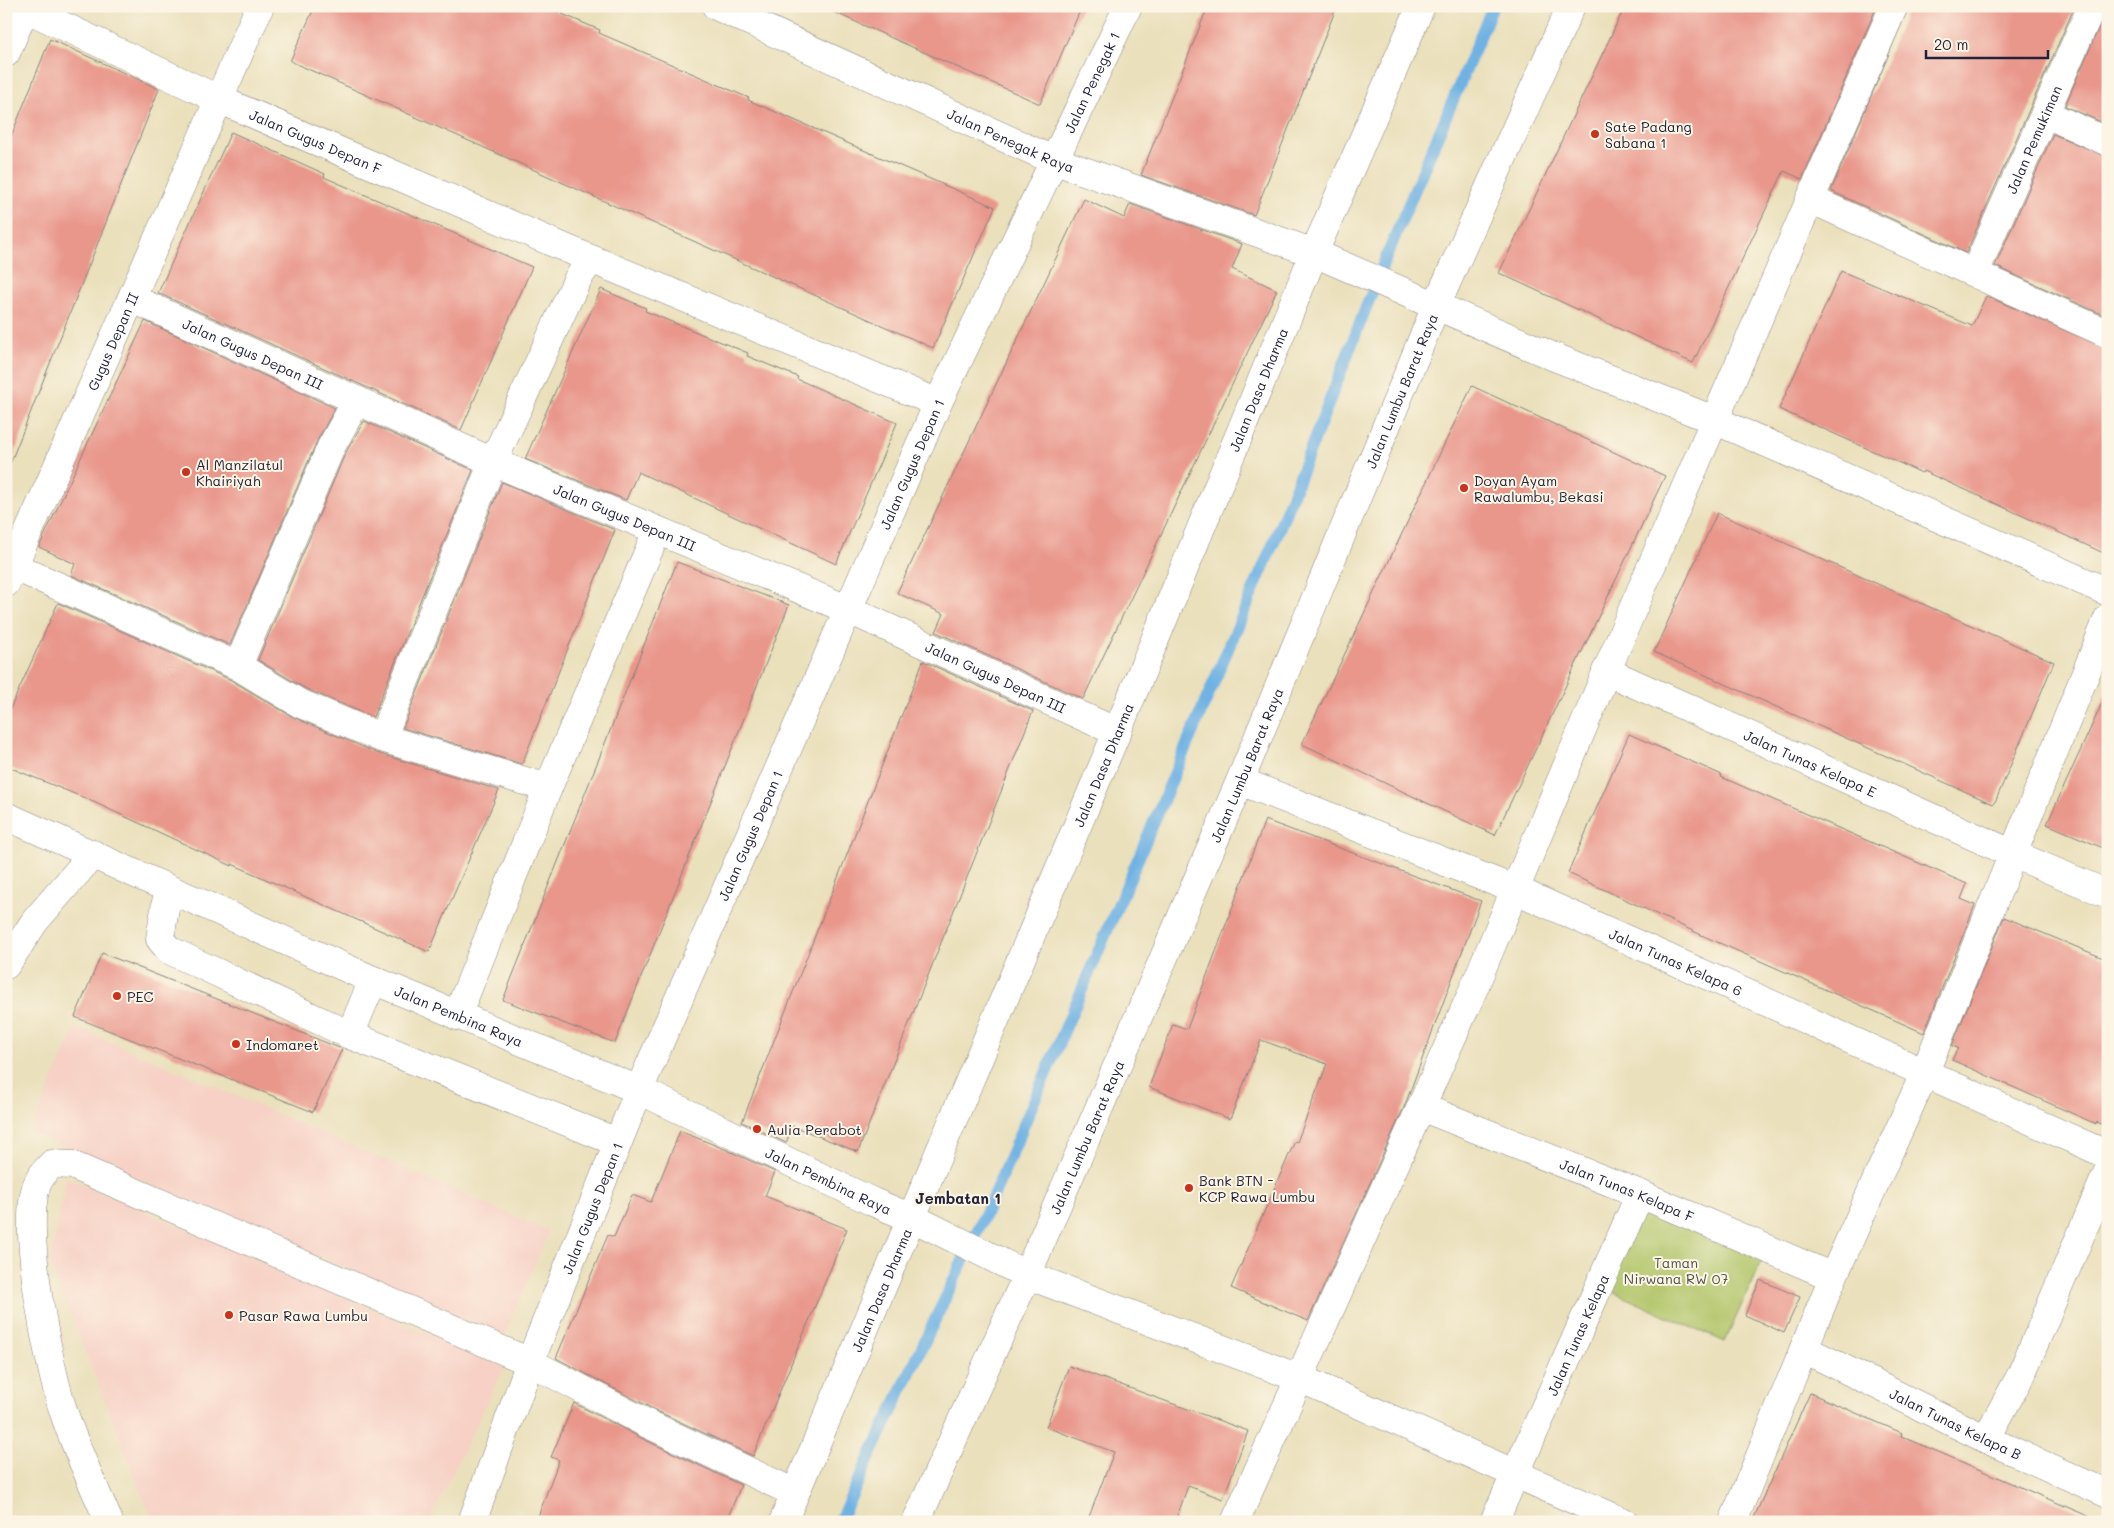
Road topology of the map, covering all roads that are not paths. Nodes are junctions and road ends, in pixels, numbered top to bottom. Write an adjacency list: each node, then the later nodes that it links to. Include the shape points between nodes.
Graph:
1 (260, 6): 10 (street, Gugus Depan II)
2 (716, 6): 13 (street, Jalan Penegak Raya)
3 (1128, 6): 13 (street, Jalan Penegak 1)
4 (1421, 6): 15 (street, Jalan Dasa Dharma)
5 (1571, 6): 19 (street, Jalan Lumbu Barat Raya)
6 (1894, 6): 14 (street)
7 (2092, 6): 11 (street, Jalan Pemukiman)
8 (23, 7): 9 (street); 10 (street, Jalan Gugus Depan F)
9 (6, 53)
10 (218, 99): 16 (street, Jalan Gugus Depan F); 18 (street, Gugus Depan II)
11 (2046, 114): 12 (street); 17 (street, Jalan Pemukiman)
12 (2108, 142)
13 (1053, 160): 15 (street, Jalan Penegak Raya); 22 (street, Jalan Gugus Depan 1)
14 (1810, 199): 17 (street); 23 (street)
15 (1314, 253): 19 (street, Jalan Penegak Raya); 32 (street, Jalan Dasa Dharma)
16 (584, 269): 22 (street, Jalan Gugus Depan F); 24 (street)
17 (1975, 272): 20 (street)
18 (133, 299): 21 (street, Jalan Gugus Depan III); 26 (street, Gugus Depan II)
19 (1425, 301): 23 (street, Jalan Penegak Raya, via 1552,356); 34 (street, Jalan Lumbu Barat Raya)
20 (2108, 334)
21 (356, 400): 24 (street, Jalan Gugus Depan III); 30 (street, via 331,447)
22 (938, 403): 28 (street, Jalan Gugus Depan 1)
23 (1714, 420): 27 (street, Jalan Penegak Raya); 31 (street)
24 (493, 462): 25 (street, Jalan Gugus Depan III); 33 (street)
25 (657, 531): 28 (street, Jalan Gugus Depan III); 35 (street)
26 (9, 571): 30 (street)
27 (2108, 592)
28 (847, 610): 32 (street, Jalan Gugus Depan III); 47 (street, Jalan Gugus Depan 1)
29 (2108, 618): 38 (street)
30 (238, 666): 33 (street, via 299,703)
31 (1606, 671): 38 (street, Jalan Tunas Kelapa E); 40 (street)
32 (1117, 732): 53 (street, Jalan Dasa Dharma)
33 (382, 738): 35 (street)
34 (1240, 781): 40 (street, Jalan Tunas Kelapa 6); 54 (street, Jalan Lumbu Barat Raya)
35 (548, 788): 44 (street)
36 (6, 816): 37 (street, Jalan Pembina Raya)
37 (93, 854): 39 (street, Jalan Pembina Raya); 42 (street, via 35,921)
38 (2013, 854): 41 (street, Jalan Tunas Kelapa E); 46 (street)
39 (168, 890): 43 (street, Jalan Pembina Raya); 45 (street, via 160,939 169,950)
40 (1516, 890): 46 (street, Jalan Tunas Kelapa 6); 48 (street)
41 (2108, 894)
42 (6, 965)
43 (373, 980): 44 (street, Jalan Pembina Raya); 45 (street)
44 (456, 1016): 47 (street, Jalan Pembina Raya)
45 (350, 1035): 49 (street)
46 (1925, 1072): 50 (street, Jalan Tunas Kelapa 6); 55 (street)
47 (639, 1090): 49 (street, Jalan Gugus Depan 1); 53 (street, Jalan Pembina Raya)
48 (1421, 1107): 52 (street, Jalan Tunas Kelapa F); 58 (street)
49 (617, 1142): 57 (street, Jalan Gugus Depan 1)
50 (2108, 1154)
51 (2108, 1171): 59 (street, via 2021,1376)
52 (1640, 1194): 55 (street, Jalan Tunas Kelapa F); 60 (street, Jalan Tunas Kelapa)
53 (916, 1220): 54 (street, Jalan Pembina Raya); 61 (street, Jalan Dasa Dharma)
54 (1020, 1272): 58 (street, Jalan Pembina Raya); 66 (street, Jalan Lumbu Barat Raya)
55 (1833, 1277): 56 (street)
56 (1804, 1349): 59 (street, Jalan Tunas Kelapa B); 70 (street)
57 (530, 1362): 61 (street, via 648,1424); 63 (street, via 72,1165 52,1164 38,1182 34,1203 34,1272 63,1413); 64 (street, Jalan Gugus Depan 1)
58 (1300, 1378): 60 (street, Jalan Pembina Raya); 67 (street)
59 (1986, 1439): 62 (street, Jalan Tunas Kelapa B)
60 (1513, 1474): 68 (street, Jalan Tunas Kelapa); 69 (street, Jalan Pembina Raya)
61 (794, 1493): 65 (street, Jalan Dasa Dharma)
62 (2108, 1494)
63 (109, 1522)
64 (472, 1522)
65 (783, 1522)
66 (916, 1522)
67 (1235, 1522)
68 (1494, 1522)
69 (1624, 1522)
70 (1733, 1522)

